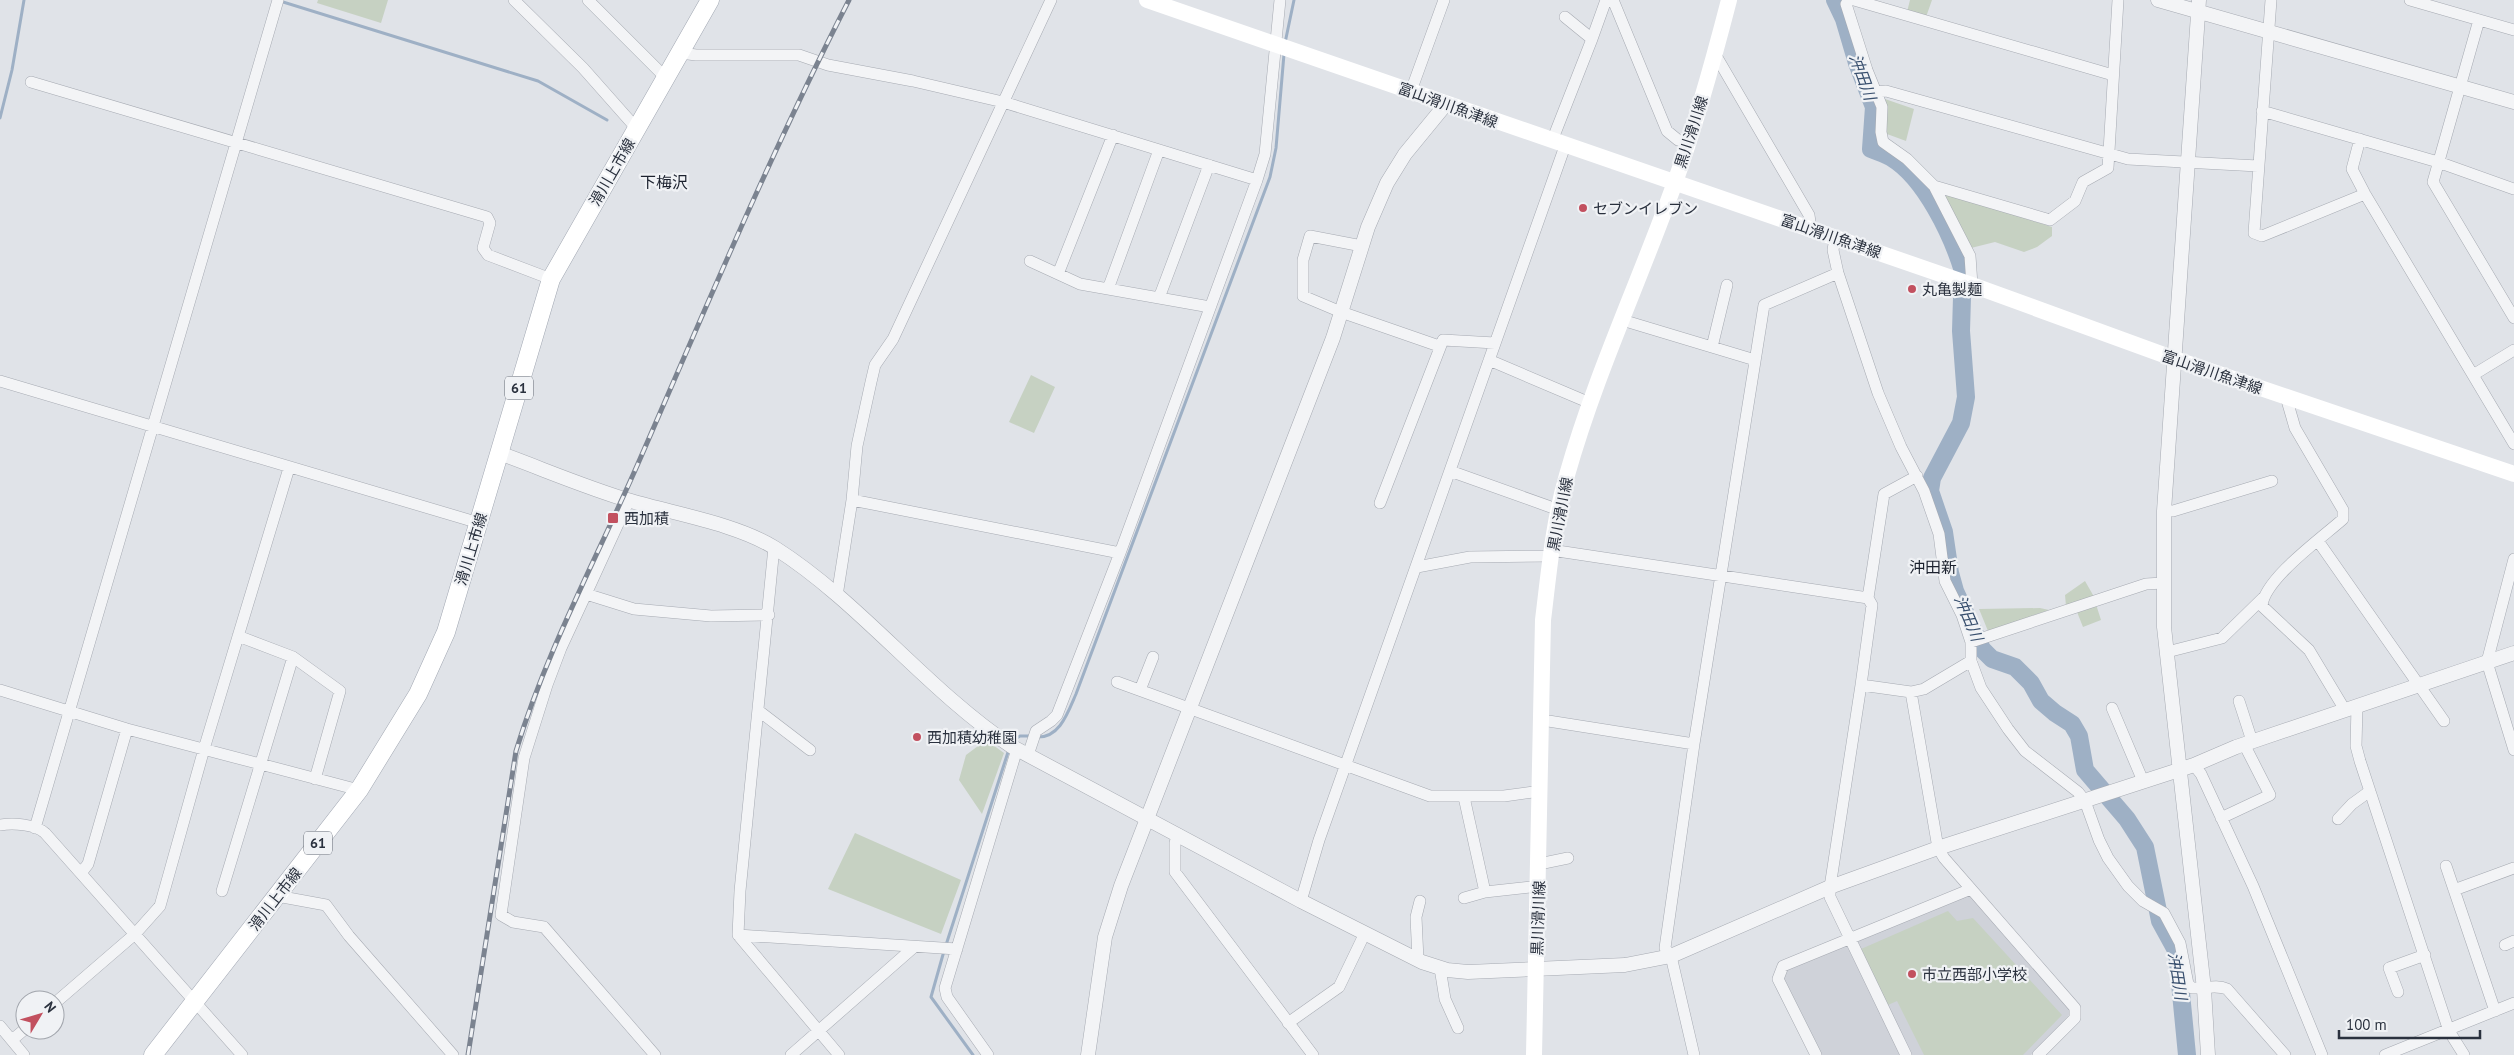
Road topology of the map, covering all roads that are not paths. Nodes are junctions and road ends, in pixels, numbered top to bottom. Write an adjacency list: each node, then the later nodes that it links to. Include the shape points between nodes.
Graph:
1 (278, 0): 41 (street)
2 (514, 0): 38 (street, via 583,68)
3 (588, 0): 29 (street)
4 (710, 0): 26 (main road, 滑川上市線 / 61)
5 (1051, 0): 34 (street)
6 (1147, 0): 25 (main road, 富山滑川魚津線)
7 (1280, 0): 25 (street)
8 (1444, 0): 32 (street)
9 (1606, 0): 24 (street)
10 (1613, 0): 43 (street, via 1667,131)
11 (1729, 0): 27 (main road, 黒川滑川線)
12 (1849, 0): 33 (street, via 1846,4)
13 (1854, 0): 18 (street)
14 (2118, 0): 28 (street)
15 (2158, 0): 19 (street)
16 (2271, 0): 23 (street)
17 (2414, 1): 21 (street)
18 (1880, 3): 28 (street)
19 (2199, 6): 23 (street); 46 (street)
20 (1565, 17): 24 (street)
21 (2479, 20): 22 (street); 31 (street)
22 (2514, 30)
23 (2268, 32): 31 (street); 37 (street)
24 (1592, 40): 42 (street)
25 (1275, 44): 32 (main road, 富山滑川魚津線); 50 (street, via 1264,154)
26 (680, 52): 29 (main road, 滑川上市線 / 61); 34 (street, via 696,56 799,56)
27 (1715, 54): 43 (main road, 黒川滑川線); 55 (street, via 1810,214)
28 (2113, 75): 45 (street)
29 (666, 78): 38 (main road, 滑川上市線 / 61)
30 (31, 82): 41 (street)
31 (2459, 87): 35 (street); 47 (street)
32 (1411, 91): 36 (main road, 富山滑川魚津線)
33 (1876, 92): 45 (street, via 1886,91); 52 (street, via 1882,107 1883,142 1907,159)
34 (1003, 102): 39 (street); 90 (street, via 893,339 875,365 857,446)
35 (2514, 102)
36 (1446, 104): 42 (main road, 富山滑川魚津線); 57 (street, via 1405,154 1387,183)
37 (2262, 111): 40 (street); 49 (street)
38 (637, 129): 61 (main road, 滑川上市線 / 61)
39 (1113, 135): 44 (street); 60 (street)
40 (2360, 139): 47 (street); 54 (street, via 2352,169)
41 (237, 143): 61 (street, via 487,217 490,223 483,248 488,255); 81 (street)
42 (1559, 143): 51 (main road, 富山滑川魚津線); 70 (street)
43 (1688, 143): 51 (main road, 黒川滑川線)
44 (1159, 150): 48 (street); 64 (street)
45 (2109, 155): 46 (street); 52 (street, via 2108,168 2083,182 2075,201 2050,220)
46 (2188, 162): 49 (street); 74 (street)
47 (2438, 162): 53 (street); 68 (street, via 2432,182)
48 (1209, 165): 50 (street); 65 (street)
49 (2258, 166): 54 (street, via 2254,233 2262,236)
50 (1257, 180): 66 (street)
51 (1674, 184): 55 (main road, 富山滑川魚津線); 69 (main road, 黒川滑川線)
52 (1934, 186): 63 (street, via 1970,256)
53 (2514, 189)
54 (2364, 194): 77 (street)
55 (1811, 229): 56 (main road, 富山滑川魚津線)
56 (1835, 238): 59 (street, via 1833,250); 63 (main road, 富山滑川魚津線)
57 (1362, 246): 67 (street); 67 (street, via 1310,236 1303,260 1303,296)
58 (1030, 262): 60 (street)
59 (1838, 272): 76 (street, via 1764,305); 87 (street, via 1878,393)
60 (1058, 274): 64 (street, via 1080,284)
61 (551, 279): 83 (main road, 滑川上市線 / 61)
62 (1727, 285): 72 (street)
63 (1972, 285): 74 (main road, 富山滑川魚津線)
64 (1108, 289): 65 (street)
65 (1158, 298): 66 (street)
66 (1210, 307): 97 (street)
67 (1341, 312): 71 (street); 123 (street)
68 (2514, 318)
69 (1622, 320): 72 (street); 80 (main road, 黒川滑川線)
70 (1495, 343): 71 (street, via 1443,340); 75 (street)
71 (1439, 346): 91 (street)
72 (1712, 347): 76 (street)
73 (2514, 350): 77 (street)
74 (2175, 359): 79 (main road, 富山滑川魚津線); 93 (street)
75 (1489, 360): 80 (street); 85 (street)
76 (1755, 360): 101 (street)
77 (2473, 375): 82 (street)
78 (0, 381): 81 (street)
79 (2286, 396): 86 (main road, 富山滑川魚津線); 95 (street, via 2295,428 2343,510 2343,518)
80 (1590, 403): 92 (main road, 黒川滑川線, via 1566,476)
81 (154, 427): 84 (street); 126 (street)
82 (2514, 444)
83 (499, 453): 89 (street); 94 (main road, 滑川上市線 / 61)
84 (289, 468): 94 (street); 108 (street)
85 (1450, 471): 92 (street); 100 (street)
86 (2514, 474)
87 (1917, 476): 105 (street, via 1884,494); 109 (street, via 1939,534 1945,581)
88 (2272, 480): 93 (street)
89 (629, 500): 96 (street, via 744,533); 103 (street)
90 (852, 500): 97 (street); 104 (street)
91 (1380, 503)
92 (1559, 510): 98 (main road, 黒川滑川線)
93 (2164, 511): 102 (street)
94 (479, 523): 143 (main road, 滑川上市線 / 61, via 438,651 404,719)
95 (2318, 541): 106 (street, via 2287,566); 118 (street)
96 (774, 547): 104 (street); 107 (street)
97 (1120, 553): 136 (street, via 1057,715 1036,731)
98 (1551, 553): 100 (street, via 1470,556); 101 (street); 128 (main road, 黒川滑川線, via 1543,620)
99 (2514, 559): 115 (street)
100 (1418, 567): 139 (street)
101 (1721, 576): 105 (street); 132 (street)
102 (2163, 583): 109 (street, via 2146,584); 110 (street)
103 (586, 594): 107 (street, via 634,609 711,616); 198 (street, via 546,685 524,758 501,916 512,922 544,927)
104 (837, 596): 136 (street, via 978,724)
105 (1868, 598): 117 (street, via 1872,605)
106 (2263, 598): 110 (street, via 2222,638); 125 (street, via 2262,606 2309,650)
107 (769, 615): 127 (street)
108 (238, 636): 112 (street); 133 (street)
109 (1971, 642): 114 (street)
110 (2167, 652): 140 (street)
111 (2514, 653): 115 (street)
112 (292, 657): 137 (street); 141 (street, via 340,691)
113 (1153, 657): 120 (street)
114 (1971, 661): 121 (street, via 1924,689); 147 (street, via 1981,688 2008,729 2026,751)
115 (2487, 662): 118 (street); 135 (street)
116 (1118, 682): 120 (street)
117 (1861, 684): 121 (street); 161 (street)
118 (2418, 685): 125 (street); 129 (street)
119 (0, 690): 126 (street)
120 (1140, 690): 123 (street)
121 (1911, 692): 154 (street)
122 (2239, 701): 131 (street)
123 (1189, 708): 139 (street); 148 (street)
124 (2112, 708): 142 (street)
125 (2351, 708): 131 (street); 145 (street, via 2356,746)
126 (70, 711): 130 (street); 152 (street)
127 (759, 711): 134 (street); 172 (street)
128 (1542, 720): 132 (street); 144 (main road, 黒川滑川線)
129 (2444, 721)
130 (127, 729): 133 (street); 159 (street, via 88,864)
131 (2248, 743): 138 (street); 149 (street, via 2270,795)
132 (1694, 744): 177 (street, via 1666,948)
133 (204, 749): 137 (street); 171 (street, via 160,906)
134 (810, 750)
135 (2514, 750)
136 (1022, 752): 148 (street); 175 (street)
137 (261, 765): 141 (street); 164 (street)
138 (2194, 765): 140 (street); 149 (street)
139 (1346, 766): 146 (street, via 1430,796); 168 (street)
140 (2179, 769): 142 (street); 181 (street)
141 (315, 779): 143 (street)
142 (2144, 781): 147 (street)
143 (359, 790): 166 (main road, 滑川上市線 / 61)
144 (1541, 791): 146 (street); 156 (main road, 黒川滑川線)
145 (2370, 791): 150 (street); 176 (street)
146 (1464, 797): 165 (street)
147 (2085, 801): 154 (street); 181 (street, via 2108,858 2143,901 2164,913 2180,943 2188,984 2192,988)
148 (1146, 817): 153 (street); 202 (street, via 1105,937)
149 (2221, 818): 211 (street, via 2280,950)
150 (2338, 819)
151 (0, 825): 152 (street)
152 (35, 828): 159 (street, via 45,833)
153 (1178, 834): 168 (street); 187 (street, via 1175,843 1176,872)
154 (1938, 848): 161 (street); 162 (street)
155 (1568, 858): 156 (street)
156 (1539, 864): 160 (main road, 黒川滑川線)
157 (2446, 866): 163 (street)
158 (2514, 868): 163 (street)
159 (81, 873): 171 (street)
160 (1539, 886): 165 (street); 180 (main road, 黒川滑川線)
161 (1830, 887): 173 (street, via 1830,898); 177 (street)
162 (1971, 889): 173 (street); 208 (street, via 2075,1008 2074,1018)
163 (2454, 890): 186 (street)
164 (222, 891)
165 (1485, 892): 167 (street)
166 (277, 896): 184 (main road, 滑川上市線 / 61); 197 (street, via 326,905 349,936)
167 (1464, 898)
168 (1301, 901): 170 (street)
169 (1420, 902): 178 (street, via 1416,917)
170 (1364, 933): 178 (street); 187 (street, via 1339,987)
171 (135, 934): 183 (street); 184 (street)
172 (738, 935): 174 (street); 190 (street)
173 (1850, 941): 206 (street, via 1784,966 1778,979); 207 (street)
174 (914, 947): 175 (street); 190 (street)
175 (957, 949): 201 (street, via 945,988 947,996)
176 (2425, 955): 182 (street, via 2389,968); 191 (street)
177 (1671, 956): 180 (street, via 1625,965); 205 (street)
178 (1418, 960): 179 (street)
179 (1440, 968): 180 (street, via 1468,972); 189 (street, via 1445,1000)
180 (1536, 968): 204 (main road, 黒川滑川線)
181 (2204, 989): 209 (street); 210 (street, via 2220,986 2227,989)
182 (2398, 992)
183 (65, 994)
184 (195, 1002): 195 (main road, 滑川上市線 / 61); 196 (street)
185 (2514, 1003): 186 (street)
186 (2494, 1011): 191 (street)
187 (1288, 1023): 203 (street)
188 (0, 1026): 193 (street)
189 (1458, 1028)
190 (818, 1031): 199 (street); 200 (street)
191 (2449, 1031): 212 (street); 213 (street)
192 (15, 1037): 193 (street)
193 (12, 1040): 194 (street)
194 (24, 1055)
195 (153, 1055)
196 (242, 1055)
197 (454, 1055)
198 (655, 1055)
199 (791, 1055)
200 (839, 1055)
201 (988, 1055)
202 (1088, 1055)
203 (1313, 1055)
204 (1534, 1055)
205 (1694, 1055)
206 (1816, 1055)
207 (1906, 1055)
208 (2038, 1055)
209 (2208, 1055)
210 (2285, 1055)
211 (2322, 1055)
212 (2385, 1055)
213 (2464, 1055)

